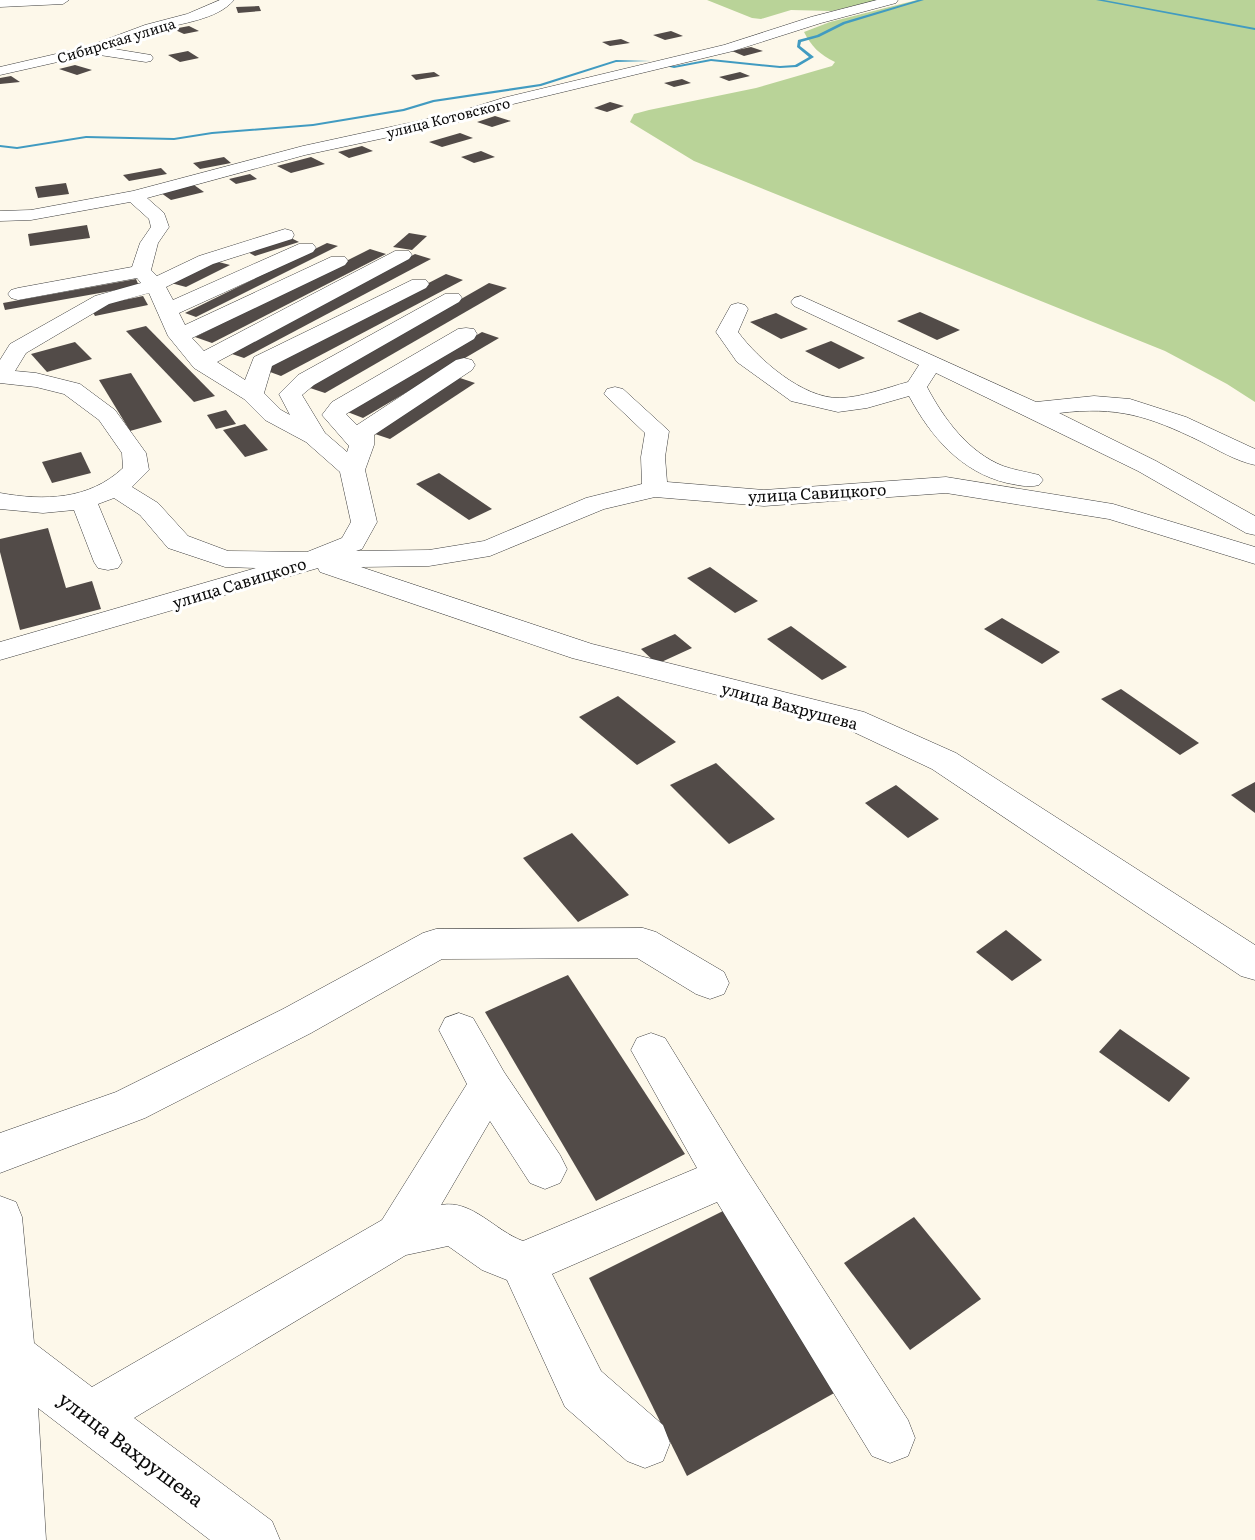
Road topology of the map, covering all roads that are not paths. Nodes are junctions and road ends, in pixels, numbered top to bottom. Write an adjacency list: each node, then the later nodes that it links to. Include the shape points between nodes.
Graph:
1 (63, 0): 4 (street)
2 (228, 0): 5 (street, Сибирская улица, via 192,17)
3 (892, 0): 8 (street, улица Котовского, via 728,48)
4 (0, 3)
5 (90, 50): 6 (street); 7 (street, Сибирская улица)
6 (146, 58)
7 (0, 71)
8 (134, 196): 9 (street, улица Котовского, via 31,215); 14 (street, via 158,217 160,227 148,243)
9 (0, 216)
10 (285, 235): 14 (street)
11 (306, 248): 20 (street)
12 (402, 255): 23 (street)
13 (338, 261): 22 (street)
14 (148, 278): 16 (street); 20 (street); 26 (street, via 18,349)
15 (419, 284): 28 (street, via 262,362)
16 (18, 294)
17 (452, 298): 31 (street, via 306,380 290,394)
18 (801, 302): 24 (street)
19 (738, 309): 27 (street, via 727,332 745,357 800,396 837,405)
20 (166, 310): 22 (street)
21 (466, 334): 32 (street, via 340,407 334,415)
22 (178, 336): 23 (street)
23 (202, 363): 28 (street)
24 (932, 363): 27 (street); 30 (street)
25 (464, 365): 32 (street, via 362,432)
26 (0, 376): 35 (street, via 72,389 107,415 134,453 136,470)
27 (916, 387): 39 (street, via 926,408 962,452 991,471 1083,491 1104,501)
28 (252, 394): 31 (street, via 273,415)
29 (615, 394): 36 (street, via 657,431 653,457)
30 (1033, 409): 33 (street, via 1129,405); 40 (street, via 1147,466)
31 (315, 437): 34 (street)
32 (362, 445): 34 (street)
33 (1255, 458)
34 (352, 470): 42 (street, via 364,522 352,543)
35 (115, 488): 38 (street); 42 (street, via 149,509 178,542 225,559)
36 (655, 489): 39 (street, улица Савицкого, via 764,498 946,485); 42 (street, улица Савицкого, via 595,503 490,548 429,558)
37 (0, 501): 38 (street, via 28,507)
38 (84, 502): 43 (street)
39 (1113, 512): 41 (street, улица Савицкого)
40 (1255, 527)
41 (1255, 556)
42 (311, 560): 44 (street, улица Савицкого); 45 (street, улица Вахрушева, via 583,651 853,719 944,761)
43 (108, 562)
44 (0, 651)
45 (1255, 965)
46 (710, 983): 50 (street, via 644,943 436,944 297,1021 130,1105)
47 (459, 1030): 49 (street)
48 (651, 1050): 52 (street)
49 (489, 1085): 51 (street); 54 (street)
50 (0, 1153)
51 (545, 1169)
52 (726, 1177): 55 (street); 58 (street)
53 (0, 1217): 56 (street)
54 (398, 1235): 55 (street, via 453,1224 498,1254); 57 (street)
55 (523, 1264): 59 (street, via 583,1389)
56 (5, 1358): 57 (street, улица Вахрушева); 60 (street)
57 (90, 1416): 61 (street, улица Вахрушева)
58 (890, 1438)
59 (645, 1443)
60 (19, 1540)
61 (253, 1540)

